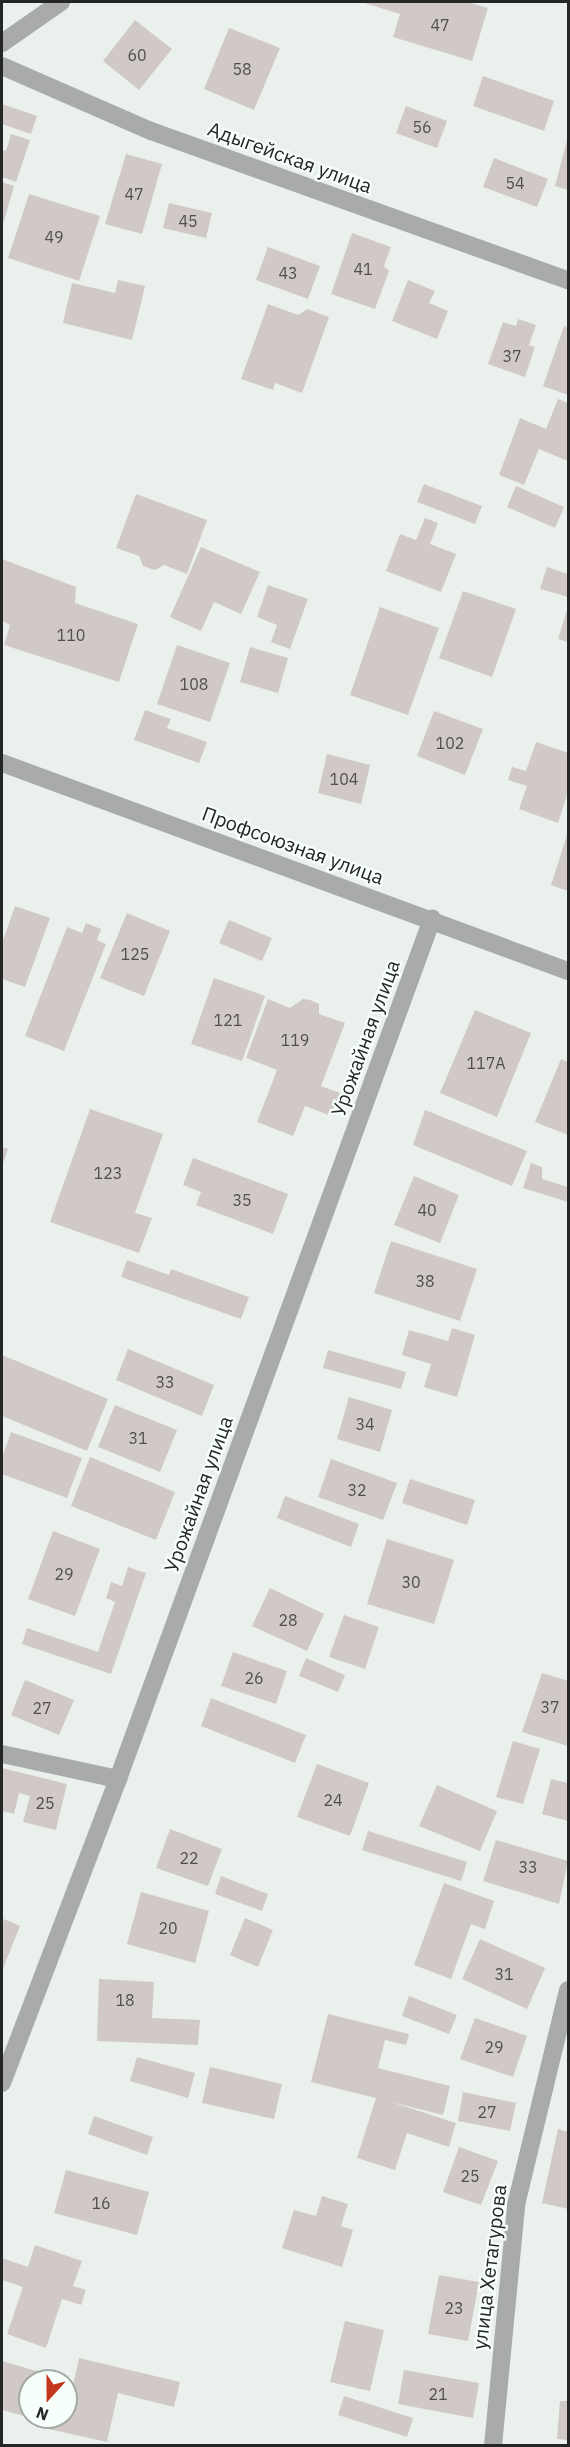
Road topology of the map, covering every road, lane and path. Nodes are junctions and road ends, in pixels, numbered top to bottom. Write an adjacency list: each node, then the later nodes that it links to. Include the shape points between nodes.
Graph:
1 (60, 2): 2 (street)
2 (2, 43)
3 (2, 66): 4 (street, Адыгейская улица, via 151,131)
4 (568, 280)
5 (2, 763): 6 (street, Профсоюзная улица)
6 (432, 920): 7 (street, Профсоюзная улица); 9 (street, Урожайная улица)
7 (568, 971)
8 (2, 1754): 9 (street)
9 (118, 1779): 11 (street, Урожайная улица)
10 (568, 1990): 12 (street, улица Хетагурова, via 516,2205)
11 (2, 2083)
12 (493, 2445)

